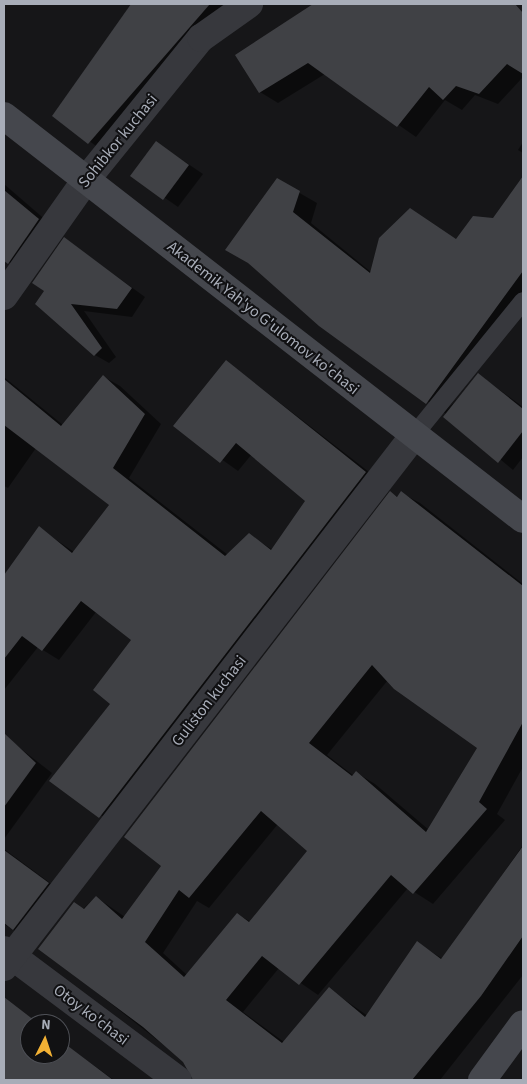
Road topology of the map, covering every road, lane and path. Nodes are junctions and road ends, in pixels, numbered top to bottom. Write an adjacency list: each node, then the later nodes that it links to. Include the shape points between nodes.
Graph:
1 (249, 4): 3 (street, Sohibkor kuchasi, via 201,38)
2 (4, 116): 3 (main road, Akademik Yah'yo G'ulomov ko'chasi)
3 (85, 181): 4 (street, Sohibkor kuchasi); 6 (main road, Akademik Yah'yo G'ulomov ko'chasi)
4 (4, 296)
5 (523, 301): 6 (lane)
6 (415, 434): 7 (main road, Akademik Yah'yo G'ulomov ko'chasi); 8 (street, Guliston kuchasi)
7 (523, 519)
8 (7, 958): 10 (street, Otoy ko'chasi)
9 (523, 1024): 11 (main road)
10 (178, 1080)
11 (482, 1080)

